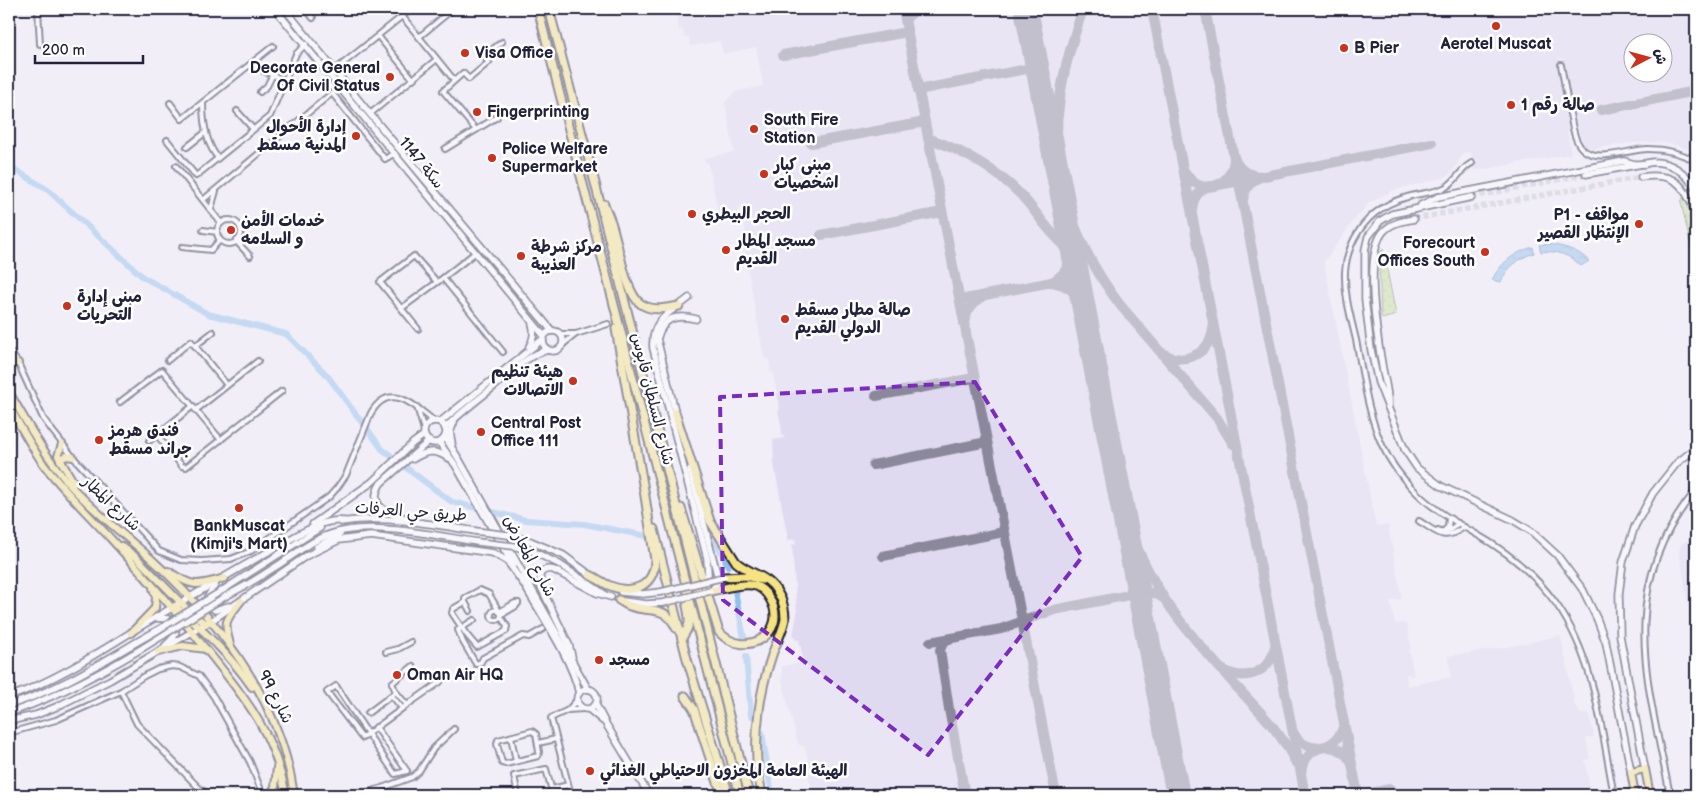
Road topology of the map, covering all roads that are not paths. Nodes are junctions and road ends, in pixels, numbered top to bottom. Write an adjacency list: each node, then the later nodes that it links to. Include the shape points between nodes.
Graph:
1 (38, 9): 14 (street)
2 (275, 9): 15 (main road, سكة 1147)
3 (285, 9): 20 (main road, سكة 1147)
4 (306, 9): 10 (street)
5 (411, 9): 9 (street)
6 (453, 9): 12 (street)
7 (538, 9): 62 (highway, شارع السلطان قابوس)
8 (548, 9): 45 (highway, شارع السلطان قابوس)
9 (402, 16): 11 (street); 12 (street)
10 (313, 18)
11 (378, 36): 20 (street); 22 (street)
12 (419, 38): 17 (street)
13 (502, 42): 24 (street, via 484,56 489,62 469,79 463,73)
14 (40, 44)
15 (306, 44): 23 (street, via 296,54); 37 (main road, سكة 1147)
16 (273, 46): 18 (street)
17 (437, 59): 22 (street); 24 (street)
18 (250, 65): 21 (street); 27 (street)
19 (1561, 65): 39 (street, via 1575,135 1587,152 1603,156 1655,149)
20 (335, 70): 29 (main road, سكة 1147)
21 (272, 76): 23 (street); 25 (street)
22 (413, 79): 29 (street)
23 (284, 80): 31 (street, via 270,116)
24 (454, 80): 32 (street, via 443,91)
25 (260, 92)
26 (170, 103): 27 (street, via 182,119)
27 (202, 103): 33 (street)
28 (237, 111): 31 (street)
29 (370, 114): 72 (main road, سكة 1147)
30 (498, 117): 32 (street)
31 (252, 129): 38 (street)
32 (476, 130): 36 (street)
33 (206, 132): 35 (street); 38 (street, via 211,150)
34 (167, 140): 38 (street, via 196,176)
35 (187, 147)
36 (445, 150)
37 (395, 153): 47 (street, via 385,159 332,93); 60 (main road, سكة 1147)
38 (218, 158)
39 (1696, 161)
40 (1472, 163): 121 (street, via 1444,187 1399,200 1376,212 1355,238 1345,271 1347,297 1370,412 1382,445 1405,481)
41 (1645, 164): 43 (main road); 46 (main road, via 1659,162 1675,167); 51 (main road, via 1623,161 1480,188 1438,197)
42 (176, 166): 49 (street)
43 (1586, 174)
44 (1642, 177): 52 (main road, via 1658,175 1672,179 1685,192)
45 (595, 182): 66 (highway, via 635,298 650,308); 111 (highway, شارع السلطان قابوس)
46 (1696, 189)
47 (216, 191): 49 (street); 50 (street)
48 (1472, 197): 51 (main road)
49 (203, 200): 50 (street)
50 (210, 209): 54 (street)
51 (1413, 209): 92 (main road, via 1396,212 1375,226 1365,250 1366,313 1376,374)
52 (1696, 214)
53 (1414, 219): 92 (main road, via 1396,223 1387,229 1378,239 1374,252 1374,293)
54 (221, 223): 56 (street); 58 (street, via 228,220 238,224 241,231)
55 (203, 230): 56 (street)
56 (217, 232): 57 (street)
57 (220, 240): 58 (street, via 226,243); 59 (street, via 210,250)
58 (236, 241): 61 (street)
59 (182, 247)
60 (476, 252): 63 (street); 68 (main road, سكة 1147)
61 (250, 256)
62 (607, 277): 116 (highway); 133 (highway, شارع السلطان قابوس)
63 (443, 278): 64 (street); 81 (street)
64 (437, 282): 67 (street); 67 (street, via 414,256 380,282)
65 (689, 298): 66 (main road)
66 (679, 306): 101 (main road, via 664,315 652,339)
67 (402, 308): 71 (street)
68 (530, 318): 76 (main road, سكة 1147); 82 (main road, via 534,333)
69 (696, 319): 95 (main road, via 683,316 666,322 657,339)
70 (608, 324): 75 (street)
71 (418, 329)
72 (552, 331): 74 (main road); 76 (main road)
73 (213, 332): 78 (street)
74 (560, 334): 75 (street); 77 (main road)
75 (576, 334): 77 (street)
76 (543, 338): 80 (main road); 82 (main road)
77 (562, 345): 80 (main road, via 558,350)
78 (196, 346): 83 (street, via 191,341); 87 (street)
79 (9, 350): 85 (street)
80 (548, 350): 96 (main road, via 524,362)
81 (503, 352)
82 (526, 352): 97 (main road)
83 (168, 360)
84 (258, 361): 87 (street)
85 (18, 363): 86 (main road); 107 (street, via 43,418)
86 (9, 364)
87 (228, 385): 94 (street)
88 (282, 391): 103 (street)
89 (9, 392): 119 (main road, شارع المطار, via 51,460)
90 (120, 402): 94 (street, via 162,370)
91 (9, 406): 130 (main road, شارع المطار, via 45,465)
92 (1388, 406): 198 (main road, via 1405,450 1417,468 1441,486 1525,527 1552,550 1583,590 1606,643)
93 (417, 407): 97 (street); 99 (street); 115 (street, via 398,397 380,402 371,413 346,475 329,497 251,551 231,559 180,560 159,551)
94 (195, 408): 100 (street); 103 (street)
95 (675, 412): 101 (highway)
96 (456, 417): 98 (main road); 109 (main road, via 450,434)
97 (437, 421): 98 (main road); 99 (main road, via 429,422)
98 (445, 428): 102 (main road)
99 (424, 432): 105 (main road); 129 (main road, via 372,482)
100 (157, 435): 103 (street, via 186,468); 104 (street)
101 (680, 436): 136 (main road); 137 (highway, via 710,522 736,562); 139 (main road, via 707,558)
102 (445, 437): 106 (main road); 109 (main road, شارع المعارض)
103 (221, 440)
104 (149, 441)
105 (429, 441): 106 (main road); 114 (main road)
106 (439, 442): 113 (main road, شارع المعارض)
107 (62, 444): 110 (street); 112 (main road, via 58,453)
108 (1696, 448): 197 (main road, via 1677,463 1653,492 1635,526 1620,579 1620,636)
109 (456, 453): 120 (main road, شارع المعارض)
110 (73, 457): 112 (main road, via 66,456); 115 (street)
111 (664, 457): 137 (highway, via 717,627 723,636 736,643 756,642 770,631 775,616 772,602); 214 (highway, شارع السلطان قابوس)
112 (60, 460): 119 (main road)
113 (456, 466): 114 (main road, via 441,453 432,451); 120 (main road, شارع المعارض)
114 (398, 467): 125 (main road, via 380,483 378,503 386,512)
115 (102, 489): 118 (street)
116 (644, 490): 134 (highway, via 655,560 650,580 629,589 609,585); 142 (highway)
117 (1696, 490): 219 (street, via 1674,521 1661,549 1650,583 1644,620 1645,664)
118 (96, 493)
119 (82, 497): 132 (main road, شارع المطار)
120 (479, 499): 123 (main road, شارع المعارض)
121 (1449, 518): 124 (street); 128 (street, via 1448,528)
122 (344, 521): 125 (main road, طريق حي العرفات); 129 (main road, via 328,521); 179 (main road, طريق حي العرفات, bridge, via 318,529 158,630 74,678)
123 (492, 522): 141 (main road, شارع المعارض); 167 (main road, شارع المعارض)
124 (1458, 523): 126 (street); 128 (street, via 1452,530)
125 (425, 524): 134 (main road, طريق حي العرفات, bridge, via 530,541 563,556)
126 (1464, 527): 128 (street, via 1445,536 1420,520); 216 (street, via 1503,550 1526,569 1550,595 1571,627 1590,674)
127 (349, 529): 131 (main road); 145 (main road, طريق حي العرفات, bridge, via 395,530 513,546 559,564); 184 (main road, طريق حي العرفات, bridge, via 311,543 83,682 42,702)
128 (1443, 532)
129 (301, 533): 135 (main road)
130 (112, 540): 138 (main road, شارع المطار); 150 (main road, via 136,557)
131 (306, 556): 141 (main road, via 339,540 390,537 493,553 507,561); 147 (main road)
132 (154, 562): 135 (main road, via 191,584); 144 (main road, شارع المطار)
133 (682, 573): 159 (highway, via 689,624); 213 (highway, شارع السلطان قابوس)
134 (590, 575): 142 (main road, طريق حي العرفات, bridge, via 616,590 643,594)
135 (225, 578): 140 (main road)
136 (721, 578): 137 (highway, via 746,576); 139 (main road, طريق حي العرفات, bridge); 143 (main road, bridge)
137 (758, 580): 143 (highway); 215 (highway, via 773,586 782,601 785,618 766,675 759,710 757,751)
138 (151, 582): 150 (main road, شارع المطار); 157 (main road, via 156,597 155,608)
139 (706, 582): 142 (main road, طريق حي العرفات, bridge)
140 (216, 583): 144 (main road); 147 (main road, via 207,598 210,608 220,610)
141 (523, 583): 172 (main road, شارع المعارض, via 566,659)
142 (670, 590): 148 (highway, bridge)
143 (710, 592): 148 (main road, طريق حي العرفات, bridge)
144 (191, 597): 150 (main road); 154 (main road, شارع المطار)
145 (611, 597): 146 (main road, طريق حي العرفات); 167 (main road, via 597,594 549,568 540,574 540,584 569,645)
146 (619, 600): 148 (main road, طريق حي العرفات, bridge, via 638,604); 165 (highway, via 630,606 666,614 674,623)
147 (241, 601): 154 (main road); 161 (main road, via 225,625)
148 (672, 601): 165 (highway)
149 (465, 602): 151 (street); 155 (street, via 452,610); 155 (street, via 465,598 476,591 484,591 489,594 507,626 506,631 480,647 474,645)
150 (176, 606): 152 (main road); 154 (main road); 158 (main road, شارع المطار)
151 (470, 611)
152 (153, 619): 157 (main road); 163 (main road, via 168,618 176,629 174,637)
153 (474, 620): 155 (street)
154 (206, 624): 158 (main road); 161 (main road, 99 شارع); 177 (main road)
155 (461, 627): 156 (street, via 458,630 476,664 523,636)
156 (543, 629)
157 (131, 633): 175 (main road, via 66,672)
158 (192, 633): 162 (main road, 99 شارع); 163 (main road)
159 (682, 638)
160 (411, 642): 164 (street, via 398,650)
161 (231, 647): 177 (main road, 99 شارع)
162 (206, 649): 163 (main road, via 184,646); 195 (main road, 99 شارع, via 261,723)
163 (158, 652): 186 (main road, via 72,700)
164 (386, 652)
165 (686, 659): 212 (highway)
166 (413, 666): 171 (street, via 392,683)
167 (575, 666): 169 (main road, شارع المعارض)
168 (440, 682): 178 (street)
169 (588, 689): 172 (main road); 180 (main road, via 596,694)
170 (121, 692): 190 (street, via 56,720); 201 (street, via 137,724); 202 (street, via 144,676 165,667 180,667 199,676 250,762)
171 (396, 692): 173 (street); 178 (street)
172 (579, 693): 176 (main road)
173 (392, 696): 181 (street); 185 (street)
174 (685, 696): 211 (highway, via 694,709)
175 (9, 698)
176 (576, 700): 182 (main road, via 578,706); 183 (street)
177 (266, 703): 205 (main road, 99 شارع, via 283,745)
178 (407, 704): 181 (street)
179 (9, 705)
180 (596, 705): 182 (main road); 187 (main road)
181 (402, 708): 188 (street)
182 (586, 709): 183 (street); 187 (main road)
183 (568, 710): 193 (street, via 551,718)
184 (9, 713)
185 (368, 713)
186 (9, 721)
187 (606, 724): 210 (main road)
188 (376, 728): 191 (street); 191 (street, via 407,771 396,774)
189 (454, 729): 206 (street, via 434,748 412,777)
190 (9, 733)
191 (368, 734): 191 (street, via 362,738 328,692 336,686)
192 (511, 737): 194 (street, via 534,732); 196 (street); 196 (street, via 497,742 500,761 503,764)
193 (556, 739): 194 (street); 199 (street)
194 (538, 743): 196 (street, via 538,756)
195 (278, 761): 203 (main road); 204 (main road, 99 شارع)
196 (516, 761)
197 (1645, 769): 198 (main road); 218 (main road)
198 (1631, 772): 217 (main road)
199 (568, 785): 200 (street); 209 (street)
200 (552, 789): 207 (street, via 546,769 514,776); 208 (street)
201 (209, 795)
202 (263, 795)
203 (270, 795)
204 (286, 795)
205 (294, 795)
206 (356, 795)
207 (518, 795)
208 (553, 795)
209 (571, 795)
210 (649, 795)
211 (722, 795)
212 (729, 795)
213 (740, 795)
214 (749, 795)
215 (762, 795)
216 (1614, 795)
217 (1635, 795)
218 (1650, 795)
219 (1670, 795)

